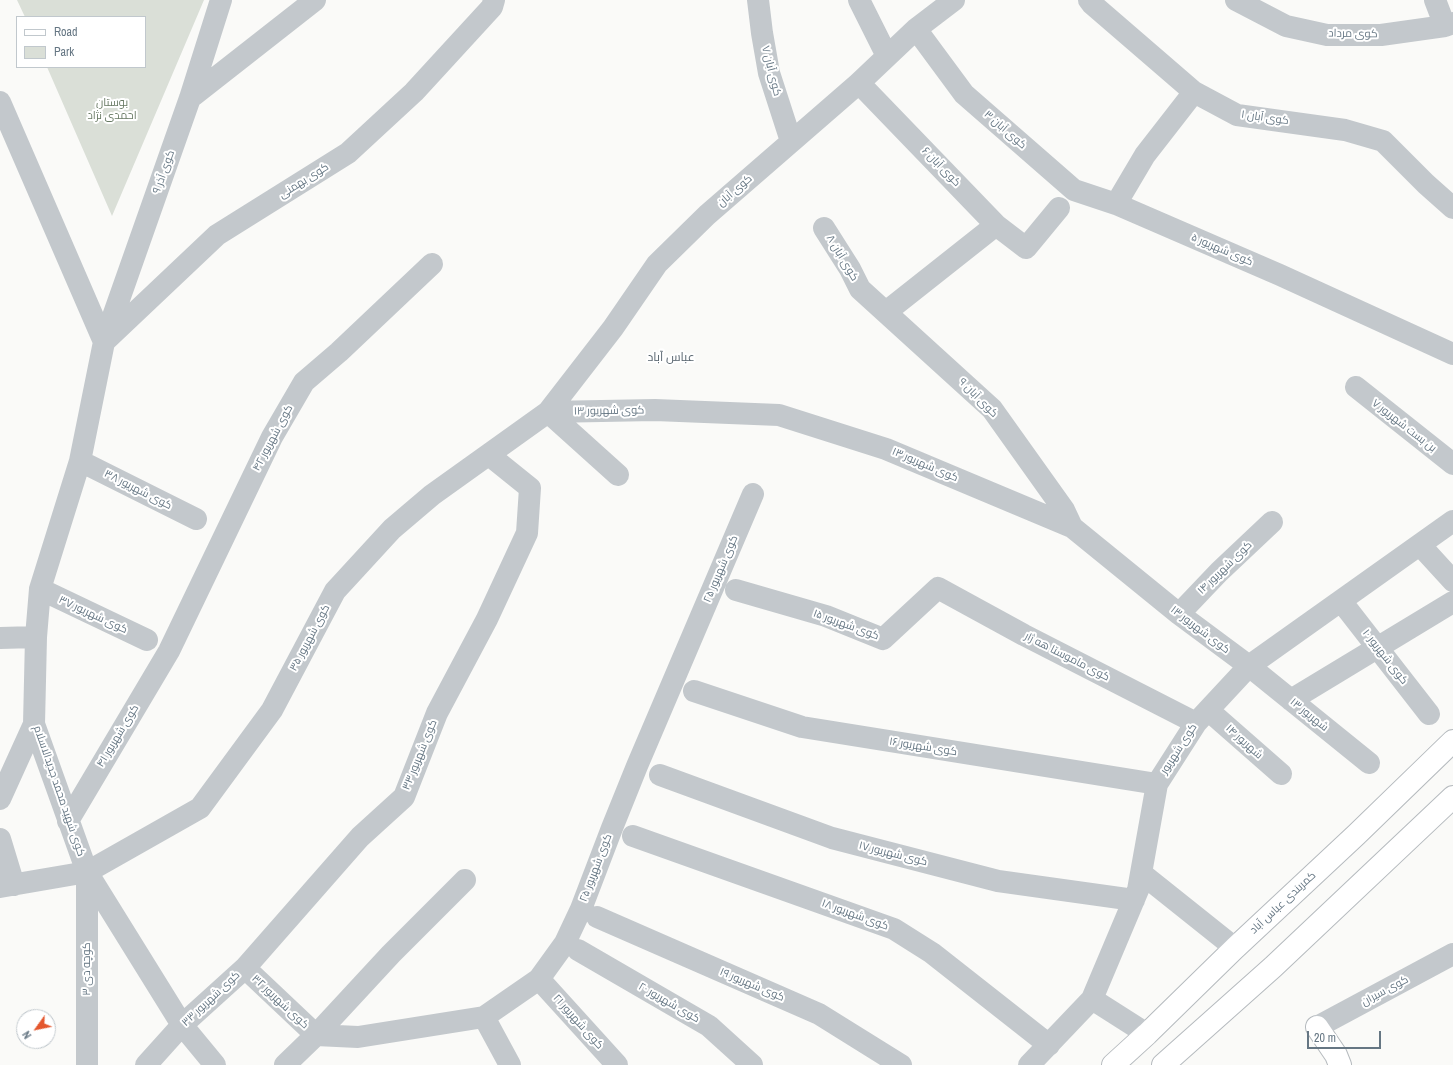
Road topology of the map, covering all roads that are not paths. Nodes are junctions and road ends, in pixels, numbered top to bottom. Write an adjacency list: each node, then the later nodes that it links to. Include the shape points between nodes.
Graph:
1 (221, 0): 15 (street, کوی آذر ۹)
2 (315, 0): 15 (street)
3 (758, 0): 17 (street, کوی آبان ۷, via 769,72)
4 (858, 0): 12 (street)
5 (954, 0): 11 (street, کوی آبان)
6 (1089, 0): 14 (street, کوی آبان ۱)
7 (1236, 0): 10 (street, کوی مرداد, via 1286,26 1327,35 1381,35)
8 (1435, 0): 10 (street)
9 (493, 3): 26 (street, کوی بهمنی, via 414,92 348,153 217,235)
10 (1449, 24)
11 (916, 29): 12 (street, کوی آبان); 18 (street, کوی آبان ۳, via 964,94 981,109 1074,190)
12 (886, 56): 13 (street, کوی آبان)
13 (859, 83): 17 (street, کوی آبان); 21 (street, کوی آبان ۶)
14 (1194, 92): 18 (street, via 1145,156); 20 (street, کوی آبان ۱, via 1237,115 1345,130 1383,141)
15 (190, 98): 26 (street, کوی آذر ۹)
16 (2, 111): 26 (street)
17 (791, 141): 29 (street, کوی آبان, via 657,264 613,328)
18 (1116, 204): 27 (street, کوی شهریور ۵)
19 (1059, 208): 21 (street, کوی آبان ۶, via 1026,248)
20 (1453, 208)
21 (996, 225): 25 (street)
22 (824, 228): 24 (street, کوی آبان ۸)
23 (432, 264): 51 (street, کوی شهریور ۴۲, via 304,382 272,437)
24 (860, 290): 25 (street, کوی آبان ۹)
25 (886, 312): 38 (street, کوی آبان ۹, via 992,409 1064,510)
26 (104, 342): 31 (street, کوی شهید محمد جدیدالاسلام)
27 (1453, 354)
28 (1356, 387): 32 (street, بن بست شهریور ۷)
29 (548, 412): 30 (street, کوی شهریور ۳۵); 33 (street); 38 (street, کوی شهریور ۱۳, via 655,410 779,416 886,449)
30 (489, 455): 68 (street, کوی شهریور ۳۵, via 432,495 392,529 335,591 272,710 200,808); 77 (street, کوی شهریور ۳۳, via 530,488 527,533 487,619 437,713 404,797 360,836)
31 (80, 461): 35 (street, کوی شهریور ۳۸); 42 (street, کوی شهید محمد جدیدالاسلام)
32 (1453, 464)
33 (618, 475)
34 (753, 494): 78 (street, کوی شهریور ۲۵, via 637,766 581,909 565,943)
35 (196, 519)
36 (1453, 521): 39 (street, کوی شهریور)
37 (1272, 522): 46 (street, کوی شهریور ۱۴)
38 (1072, 527): 46 (street, کوی شهریور ۱۳)
39 (1420, 545): 40 (street); 44 (street, کوی شهریور)
40 (1453, 581)
41 (938, 588): 43 (street, کوی شهریور ۱۵, via 883,639 826,616); 56 (street, کوی ماموستا هه ژار, via 1024,635)
42 (40, 589): 47 (street, کوی شهید محمد جدیدالاسلام); 49 (street, کوی شهریور ۳۷)
43 (736, 590)
44 (1341, 601): 50 (street, کوی شهریور ۱۰); 52 (street, کوی شهریور)
45 (1453, 602): 50 (street)
46 (1179, 614): 52 (street, کوی شهریور ۱۳)
47 (36, 637): 48 (street); 57 (street, کوی شهید محمد جدیدالاسلام)
48 (0, 638)
49 (147, 640)
50 (1378, 648): 54 (street); 55 (street, کوی شهریور ۱۰)
51 (169, 651): 65 (street, کوی شهریور ۴۱)
52 (1248, 666): 54 (street, شهریور ۱۳); 56 (street, کوی شهریور)
53 (694, 692): 62 (street, کوی شهریور ۱۶, via 802,727)
54 (1291, 700): 59 (street, شهریور ۱۳)
55 (1429, 714)
56 (1202, 716): 60 (street, شهریور ۱۴); 62 (street, کوی شهریور)
57 (34, 724): 64 (street); 65 (street, کوی شهید محمد جدیدالاسلام)
58 (1453, 741): 74 (main road, کمربندی عباس آباد)
59 (1369, 763)
60 (1280, 774)
61 (660, 775): 72 (street, کوی شهریور ۱۷, via 840,840 998,880)
62 (1157, 784): 69 (street, کوی شهریور)
63 (1453, 797): 97 (main road, via 1273,967)
64 (0, 799)
65 (68, 821): 68 (street, کوی شهید محمد جدیدالاسلام)
66 (633, 836): 85 (street, کوی شهریور ۱۸, via 894,929 932,953)
67 (0, 840): 71 (street)
68 (87, 872): 71 (street, کوی شهریور ۳۵); 81 (street, کوی شهید محمد جدیدالاسلام); 87 (street, کوچه دی ۳)
69 (1141, 873): 72 (street, کوی شهریور); 74 (street)
70 (465, 880): 84 (street, via 391,954)
71 (7, 886)
72 (1134, 900): 79 (street, کوی شهریور)
73 (597, 917): 94 (street, کوی شهریور ۱۹, via 820,1014)
74 (1235, 948): 83 (main road, کمربندی عباس آباد)
75 (578, 950): 93 (street, کوی شهریور ۲۰, via 709,1026)
76 (1453, 954): 82 (street, کوی سیران)
77 (245, 968): 81 (street, کوی شهریور ۳۳); 84 (street, کوی شهریور ۳۲)
78 (539, 979): 80 (street, کوی شهریور ۲۵); 92 (street, کوی شهریور ۲۱)
79 (1092, 999): 83 (street); 85 (street, کوی شهریور)
80 (484, 1017): 84 (street, کوی شهریور ۲۵, via 358,1037); 91 (street)
81 (182, 1025): 88 (street, کوی شهریور ۳۳); 89 (street, کوی شهید محمد جدیدالاسلام)
82 (1317, 1027): 86 (main road)
83 (1147, 1034): 96 (main road, کمربندی عباس آباد)
84 (316, 1035): 90 (street)
85 (1049, 1045): 95 (street, کوی شهریور)
86 (1335, 1062)
87 (87, 1065)
88 (146, 1065)
89 (215, 1065)
90 (285, 1065)
91 (510, 1065)
92 (617, 1065)
93 (752, 1065)
94 (901, 1065)
95 (1029, 1065)
96 (1113, 1065)
97 (1163, 1065)

